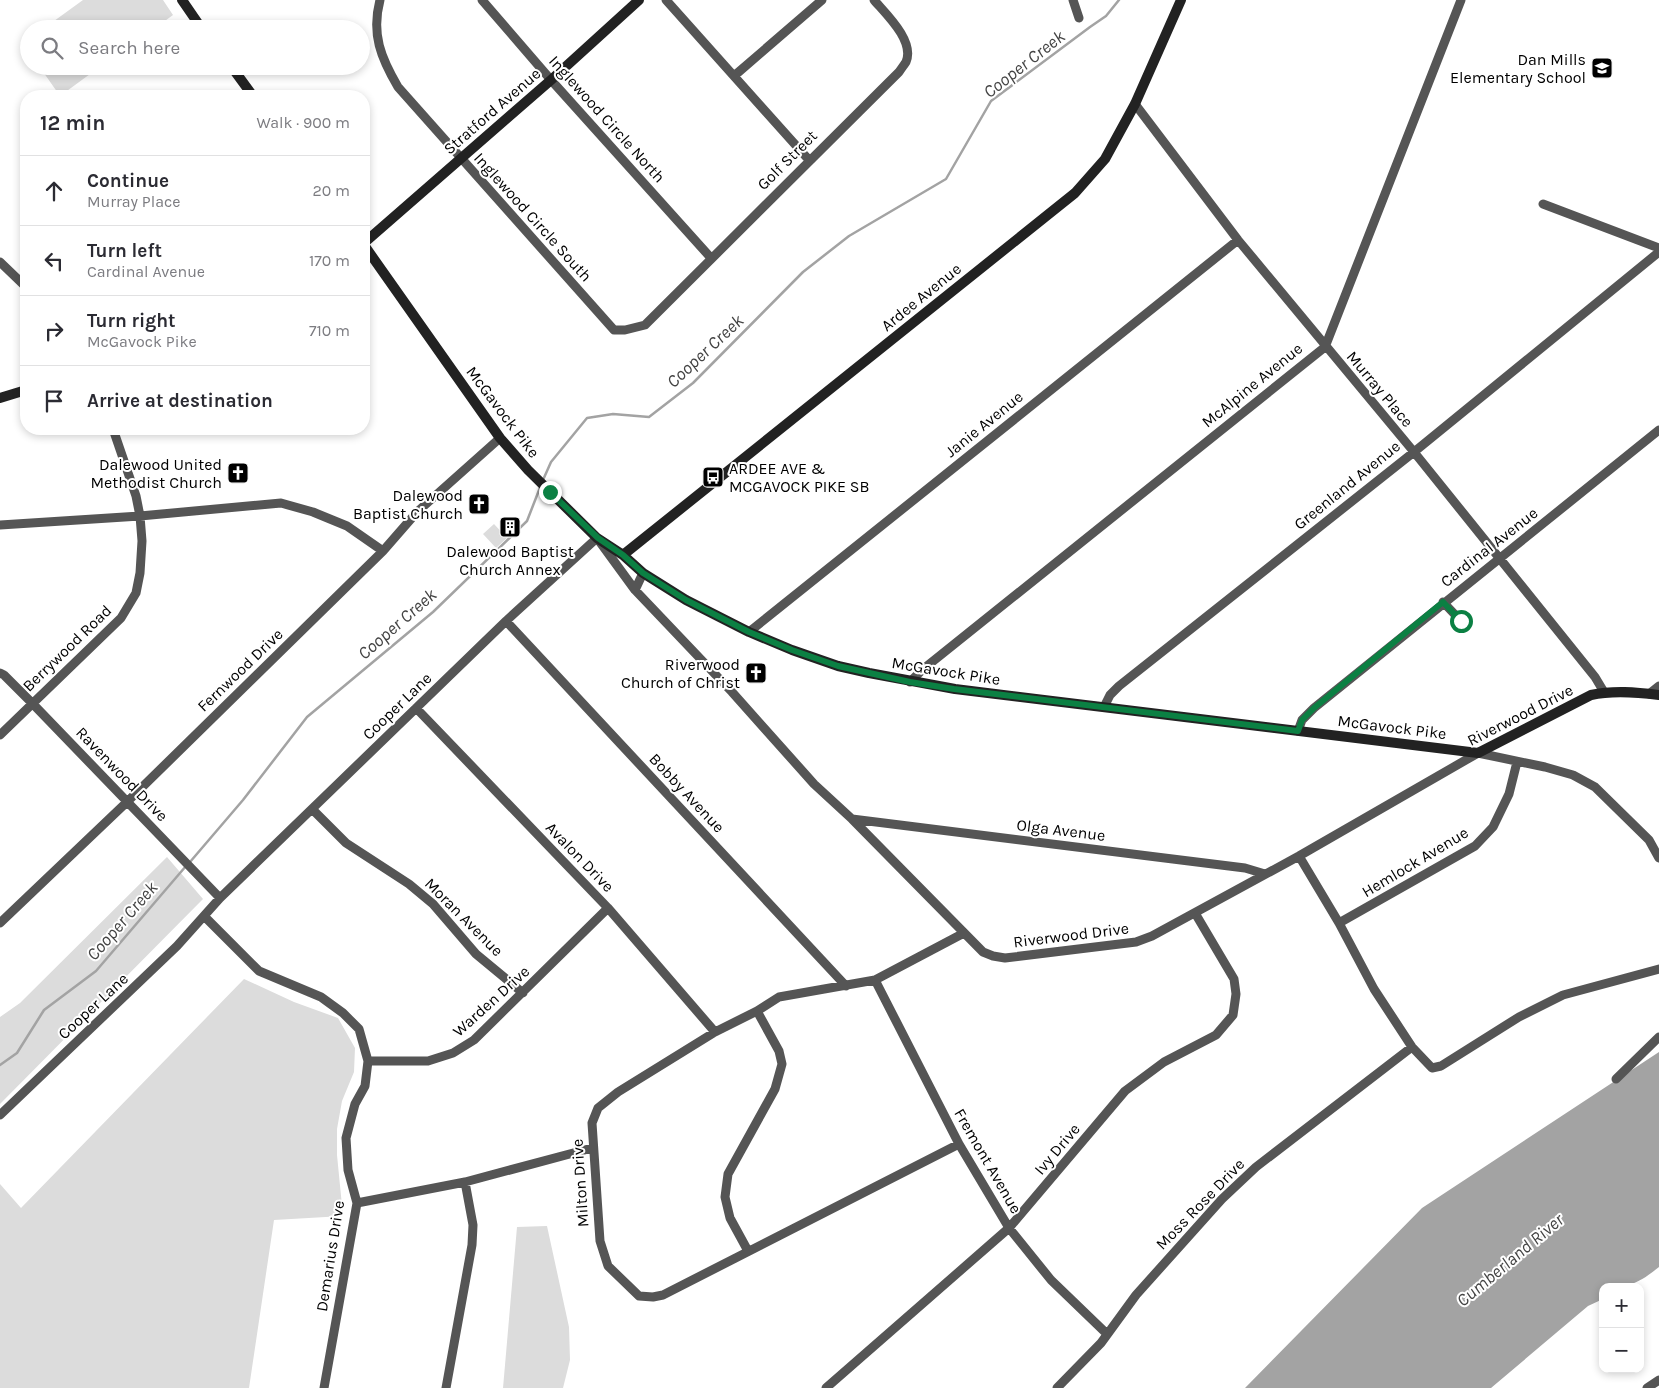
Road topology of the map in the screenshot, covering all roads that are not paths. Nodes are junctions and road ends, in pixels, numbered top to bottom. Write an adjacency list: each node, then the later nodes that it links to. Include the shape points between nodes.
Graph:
1 (182, 0): 12 (street)
2 (380, 0): 18 (street, Inglewood Circle South, via 376,27 384,64 398,87)
3 (482, 0): 15 (street, Inglewood Circle North)
4 (639, 0): 15 (street, Stratford Avenue)
5 (666, 0): 14 (street)
6 (822, 0): 14 (street)
7 (874, 0): 19 (street, Golf Street, via 900,30 907,53 906,61 899,72)
8 (1073, 0): 11 (street)
9 (1182, 0): 17 (street, Ardee Avenue)
10 (1461, 0): 30 (street, McAlpine Avenue)
11 (1080, 18)
12 (196, 20)
13 (238, 75): 16 (street)
14 (734, 76): 19 (street)
15 (551, 80): 18 (street, Stratford Avenue); 26 (street, Inglewood Circle North)
16 (249, 90)
17 (1135, 104): 22 (street, Murray Place); 41 (street, Ardee Avenue, via 1105,159 1074,193)
18 (461, 159): 21 (street, Stratford Avenue); 29 (street, Inglewood Circle South, via 614,330)
19 (809, 160): 26 (street, Golf Street)
20 (1543, 204): 23 (street)
21 (370, 239)
22 (1238, 240): 30 (street, Murray Place); 49 (street, Janie Avenue)
23 (1659, 248)
24 (1659, 252): 36 (street, Greenland Avenue)
25 (370, 253): 35 (street, McGavock Pike)
26 (711, 258): 29 (street, Golf Street, via 644,325)
27 (0, 262): 28 (street)
28 (20, 281)
29 (636, 329)
30 (1325, 346): 36 (street, Murray Place); 51 (street, McAlpine Avenue)
31 (20, 392): 32 (street)
32 (0, 398)
33 (1659, 430): 42 (street, Cardinal Avenue)
34 (115, 435): 37 (street, Berrywood Road)
35 (500, 438): 39 (street, McGavock Pike); 40 (street, Fernwood Drive, via 417,512)
36 (1414, 452): 42 (street, Murray Place); 56 (street, Greenland Avenue, via 1119,686)
37 (140, 516): 38 (street); 40 (street, via 281,503 347,526); 55 (street, Berrywood Road, via 142,540 136,593 121,618)
38 (0, 525)
39 (598, 538): 41 (street, McGavock Pike); 43 (street, Riverwood Drive); 47 (street, Cooper Lane)
40 (383, 551): 62 (street, Fernwood Drive)
41 (623, 555): 43 (street, Ardee Avenue); 44 (street, McGavock Pike)
42 (1499, 559): 46 (street, Cardinal Avenue); 53 (street, Murray Place)
43 (618, 567): 45 (street, Riverwood Drive)
44 (643, 573): 45 (street); 49 (street, McGavock Pike, via 686,600)
45 (635, 590): 64 (street, Riverwood Drive, via 814,784)
46 (1443, 602): 48 (street); 58 (street, Cardinal Avenue, via 1314,708 1302,720)
47 (506, 621): 57 (street, Cooper Lane); 77 (street, Bobby Avenue)
48 (1461, 621)
49 (749, 632): 51 (street, McGavock Pike, via 838,666)
50 (0, 673): 55 (street, Ravenwood Drive)
51 (910, 682): 56 (street, McGavock Pike)
52 (1659, 686): 54 (street, Riverwood Drive)
53 (1604, 692): 54 (street, Riverwood Drive); 60 (street, Riverwood Drive, via 1591,695)
54 (1654, 695)
55 (32, 703): 59 (street, Berrywood Road); 62 (street, Ravenwood Drive)
56 (1104, 707): 58 (street, McGavock Pike)
57 (416, 708): 63 (street, Cooper Lane); 69 (street, Avalon Drive)
58 (1298, 731): 60 (street, McGavock Pike)
59 (0, 735)
60 (1478, 753): 61 (street, McGavock Pike); 65 (street, Riverwood Drive)
61 (1517, 762): 66 (street, McGavock Pike, via 1573,775 1595,786 1649,840); 73 (street, Hemlock Avenue, via 1509,794 1493,827 1475,846)
62 (128, 801): 68 (street, Ravenwood Drive); 72 (street, Fernwood Drive)
63 (312, 809): 68 (street, Cooper Lane); 78 (street, Moran Avenue, via 346,843 409,884 433,904 476,954)
64 (852, 819): 67 (street, Olga Avenue, via 1245,868); 74 (street, Riverwood Drive)
65 (1299, 856): 67 (street, Riverwood Drive); 73 (street)
66 (1659, 858)
67 (1265, 874): 70 (street, Riverwood Drive)
68 (220, 898): 71 (street, Cooper Lane)
69 (608, 908): 78 (street, Warden Drive); 80 (street, Avalon Drive)
70 (1195, 913): 74 (street, Riverwood Drive, via 1136,942 1005,958 983,952); 90 (street, Ivy Drive, via 1234,979 1233,1016 1216,1035 1164,1062 1125,1091)
71 (204, 916): 83 (street, Demarius Drive, via 260,971 321,997 343,1013 359,1029); 85 (street, Cooper Lane, via 121,1001)
72 (0, 923)
73 (1339, 923): 82 (street, via 1374,989)
74 (964, 933): 76 (street, Milton Drive)
75 (1659, 968): 82 (street, via 1564,995 1519,1017 1441,1066 1432,1068)
76 (875, 980): 77 (street, Milton Drive); 86 (street, Fremont Avenue)
77 (846, 986): 79 (street, Milton Drive, via 779,997)
78 (523, 993): 83 (street, Warden Drive, via 474,1040 453,1053 428,1061)
79 (757, 1011): 80 (street, Milton Drive); 91 (street, via 779,1051 782,1064 775,1089 728,1174 725,1197 730,1218)
80 (715, 1032): 87 (street, Milton Drive, via 618,1092 598,1108 592,1123)
81 (1659, 1037): 84 (street)
82 (1412, 1047): 92 (street, Moss Rose Drive, via 1242,1180 1136,1294)
83 (368, 1061): 89 (street, Demarius Drive, via 365,1086 355,1104 346,1138 348,1170)
84 (1616, 1079)
85 (0, 1115)
86 (959, 1144): 90 (street, Fremont Avenue); 91 (street, Milton Drive)
87 (592, 1148): 88 (street); 91 (street, Milton Drive, via 600,1241 608,1266 639,1296 663,1295)
88 (465, 1182): 89 (street); 95 (street, via 472,1245)
89 (357, 1203): 94 (street, Demarius Drive)
90 (1009, 1228): 92 (street, Fremont Avenue, via 1052,1280); 96 (street, Ivy Drive)
91 (748, 1251)
92 (1107, 1334): 97 (street, Moss Rose Drive)
93 (1659, 1380): 98 (street)
94 (324, 1388)
95 (446, 1388)
96 (826, 1388)
97 (1057, 1388)
98 (1647, 1388)

